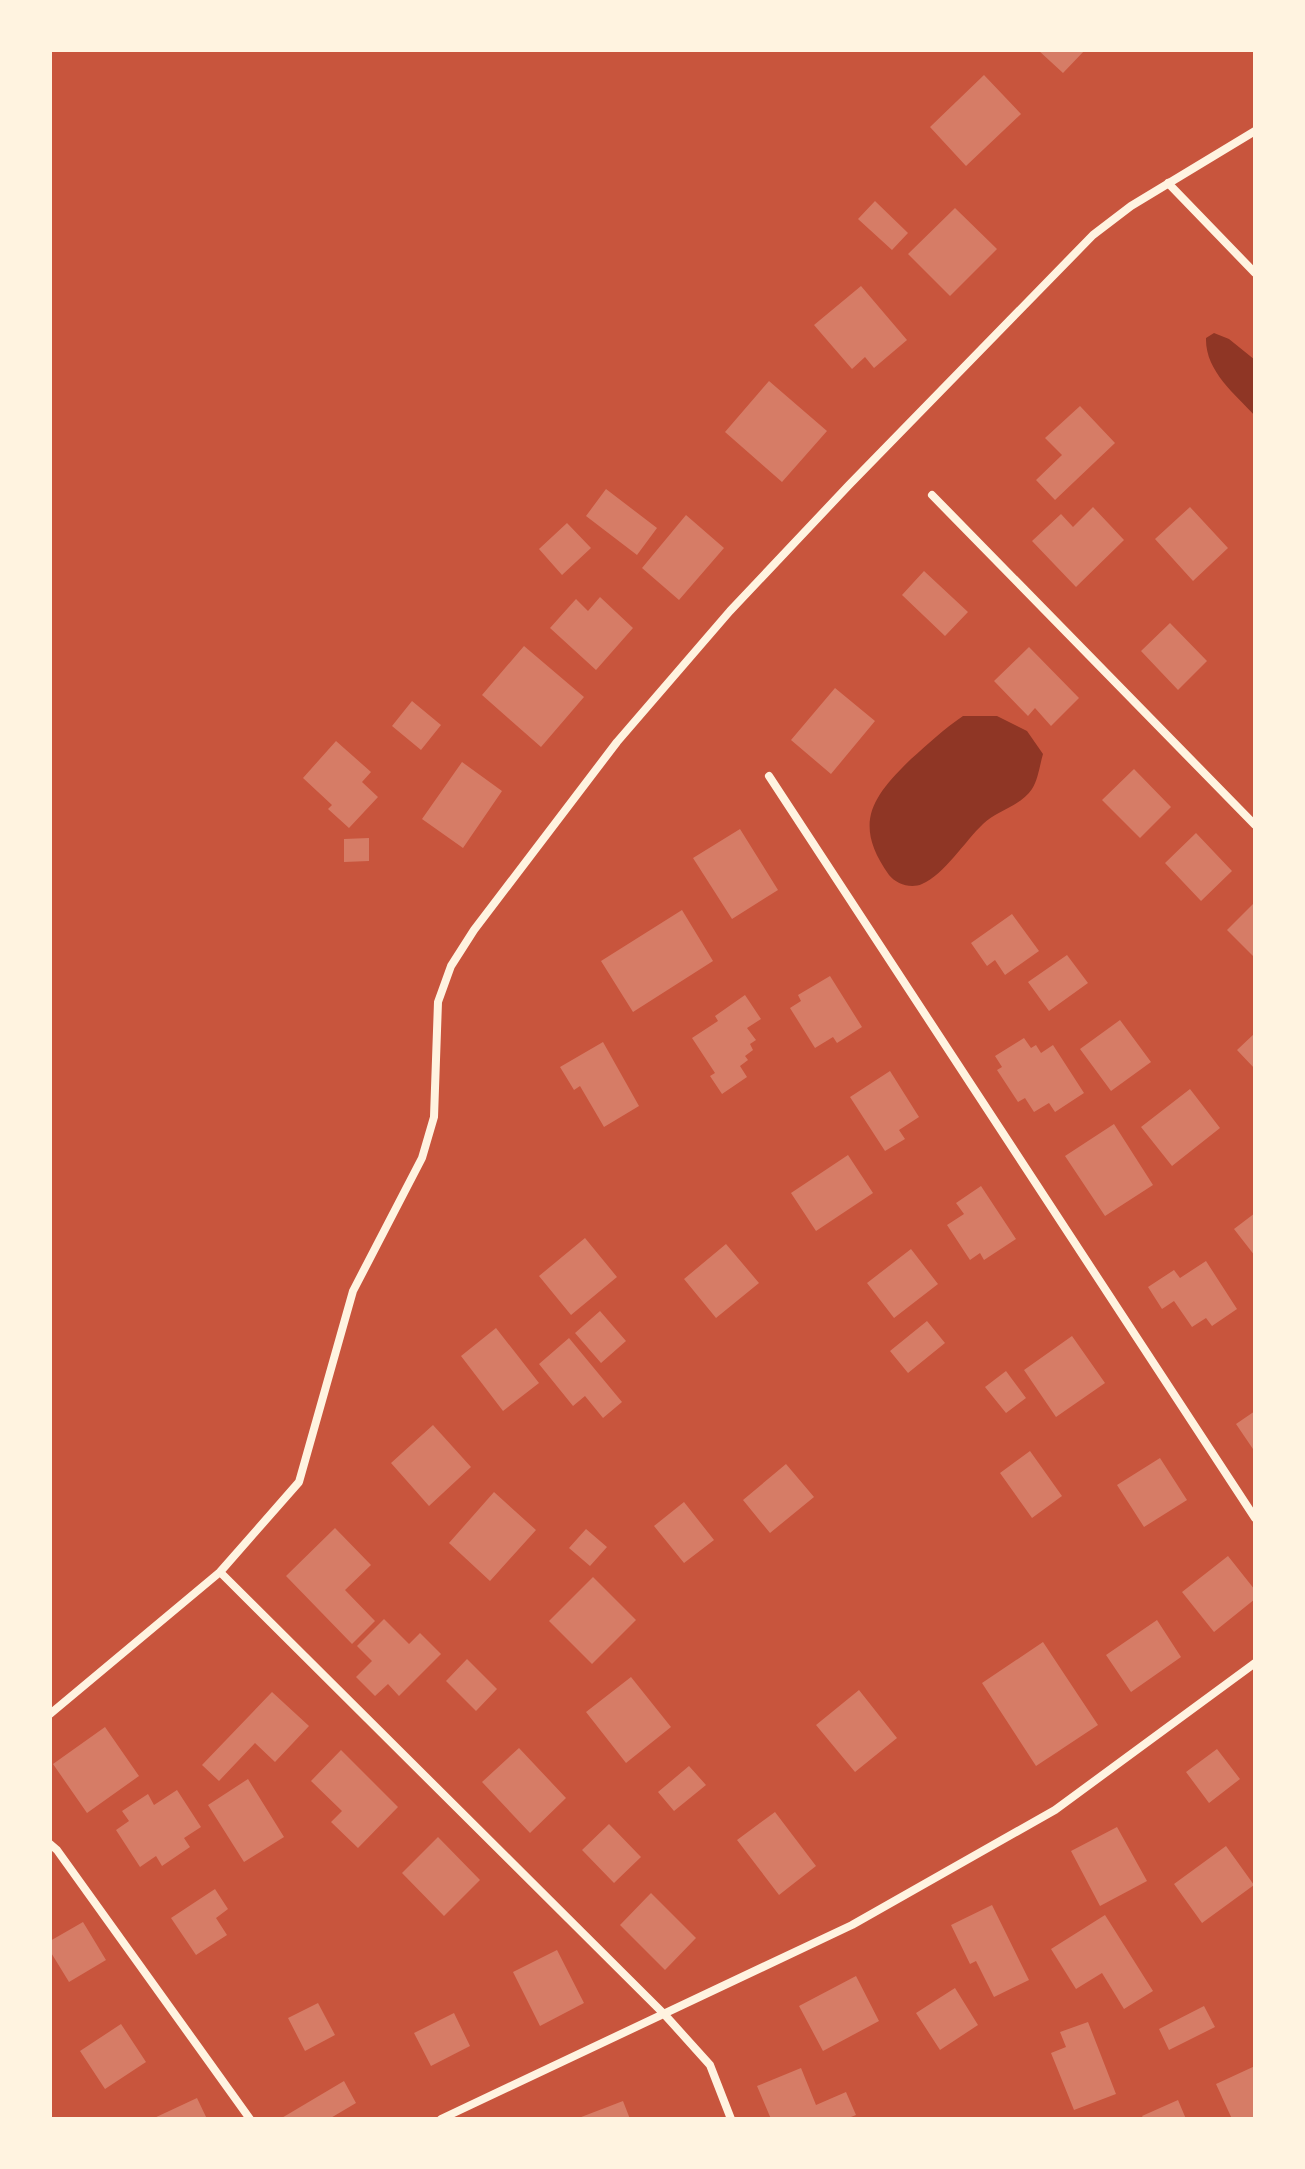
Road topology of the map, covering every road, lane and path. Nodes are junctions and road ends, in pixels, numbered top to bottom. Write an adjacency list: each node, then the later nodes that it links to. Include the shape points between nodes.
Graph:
1 (1255, 131): 2 (street)
2 (1168, 183): 3 (street); 8 (street, via 1093,235 730,611 617,742 474,930 451,966 438,1002 434,1117 422,1158 353,1291 299,1482)
3 (1255, 273)
4 (932, 495): 6 (street)
5 (769, 776): 7 (street)
6 (1255, 825)
7 (1255, 1518)
8 (220, 1572): 10 (street); 12 (street)
9 (1255, 1663): 12 (street, via 1055,1810 852,1925)
10 (50, 1714)
11 (50, 1844): 13 (street)
12 (665, 2015): 14 (street); 15 (street, via 710,2065)
13 (250, 2119)
14 (441, 2119)
15 (731, 2119)

